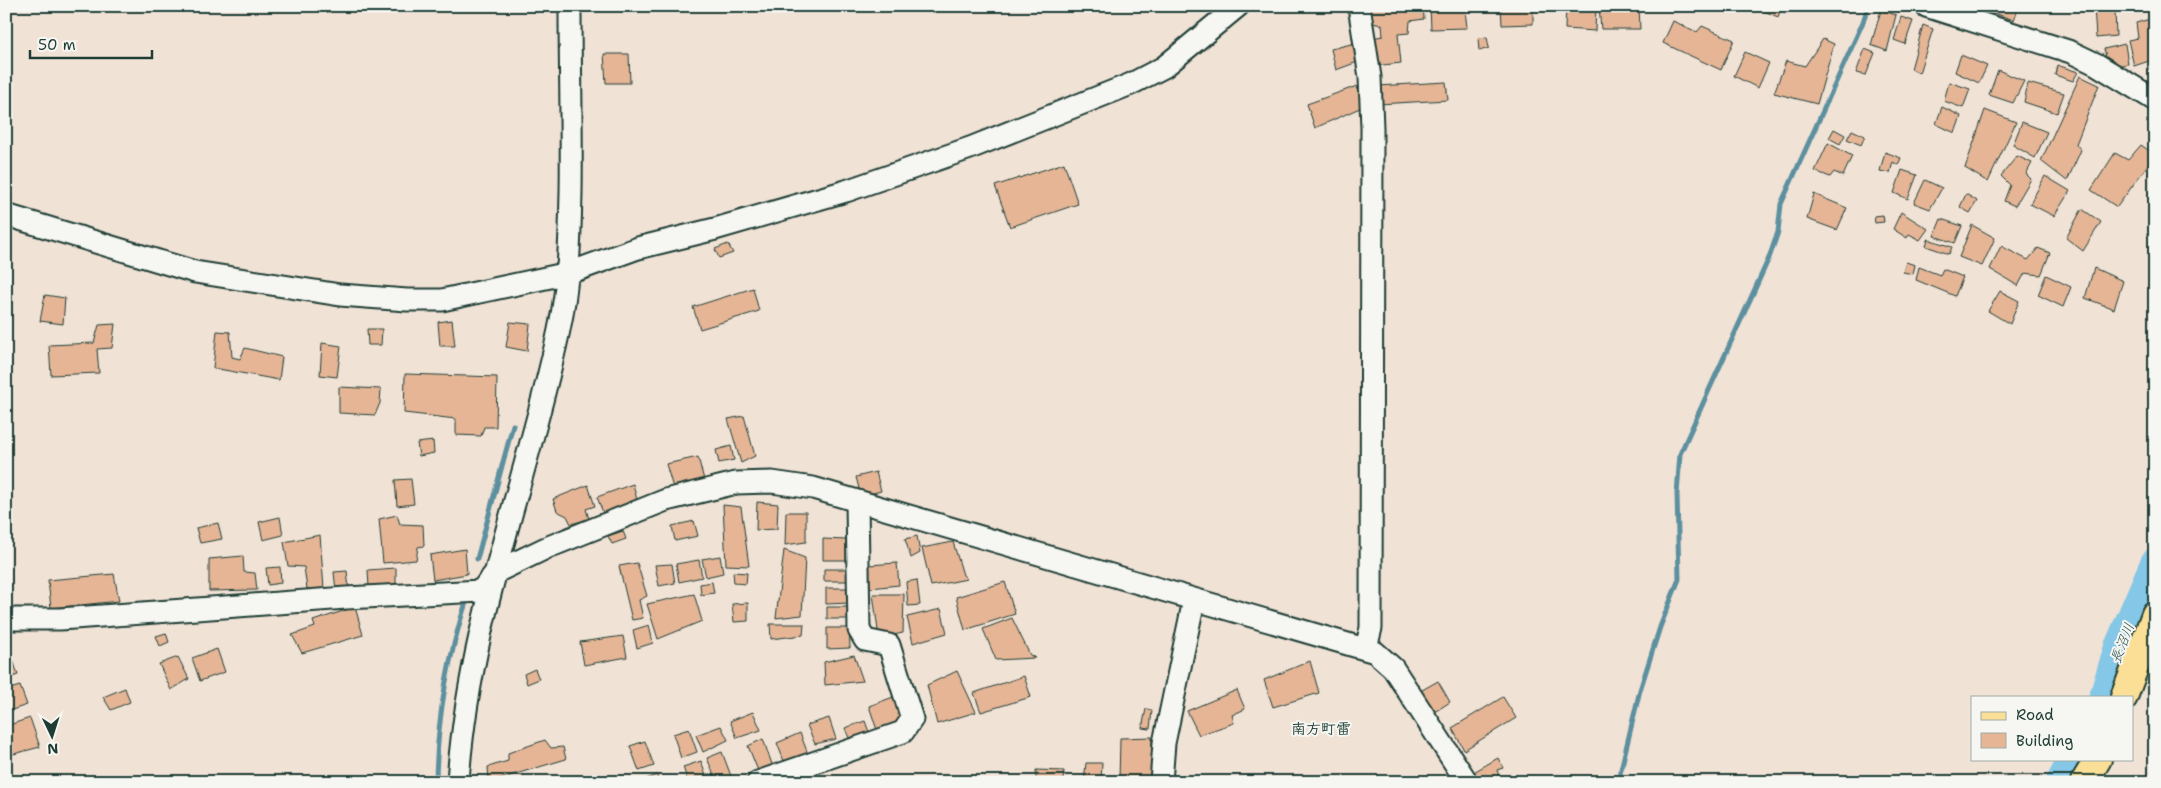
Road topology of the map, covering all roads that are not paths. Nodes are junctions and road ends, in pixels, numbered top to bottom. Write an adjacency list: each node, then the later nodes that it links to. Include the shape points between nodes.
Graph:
1 (570, 6): 7 (street)
2 (1359, 6): 13 (street, via 1370,77 1372,128 1371,628)
3 (1926, 6): 5 (street, via 2071,52)
4 (1234, 8): 7 (street, via 1164,67 1132,84 970,148 846,191 638,248)
5 (2155, 100)
6 (6, 215): 7 (street, via 195,272 340,295 442,300)
7 (569, 273): 9 (street, via 559,331)
8 (856, 501): 9 (street, via 813,488 772,482 736,483 666,500 546,548); 10 (street); 17 (street, via 859,630 865,640 889,645 912,719 903,732)
9 (496, 572): 12 (street, via 481,591 60,619); 16 (street, via 476,648 465,710)
10 (1194, 600): 13 (street); 18 (street, via 1164,742)
11 (2155, 614): 14 (main road)
12 (6, 619)
13 (1366, 648): 19 (street, via 1384,658 1393,668)
14 (2124, 696)
15 (2097, 760): 20 (main road)
16 (458, 782)
17 (758, 782)
18 (1161, 782)
19 (1467, 782)
20 (2084, 782)

